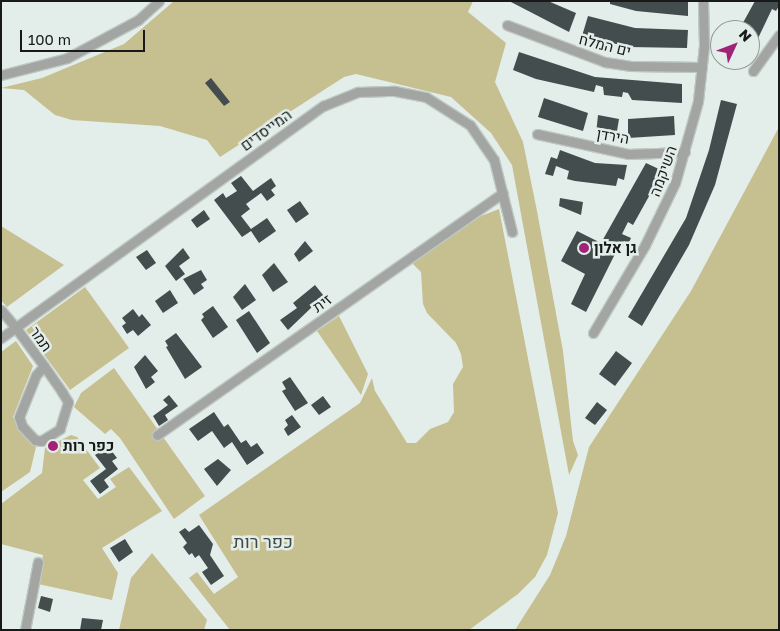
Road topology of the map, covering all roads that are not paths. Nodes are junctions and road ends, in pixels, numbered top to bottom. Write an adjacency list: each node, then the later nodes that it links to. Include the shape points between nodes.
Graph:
1 (159, 1): 7 (street, via 138,20 67,58)
2 (703, 1): 5 (street, השיקמה)
3 (507, 25): 5 (street, ים המלח, via 605,62 630,66)
4 (779, 35): 6 (street)
5 (702, 67): 9 (street, השיקמה, via 698,101)
6 (753, 71)
7 (1, 75)
8 (537, 134): 9 (street, הירדן, via 628,154)
9 (685, 152): 14 (street, השיקמה, via 661,216)
10 (503, 193): 11 (street, המייסדים); 13 (street, המייסדים, via 489,151 470,125 454,112 426,97 395,91 375,90 342,96 298,123); 17 (street, זית)
11 (512, 232)
12 (1, 310): 13 (street, תמר)
13 (16, 328): 15 (street, המייסדים); 16 (street, תמר)
14 (593, 333)
15 (1, 338)
16 (44, 366): 16 (street, תמר, via 68,402 60,429 41,441 35,440 22,426 20,417 36,374)
17 (157, 435)
18 (38, 562): 19 (street)
19 (25, 630)

